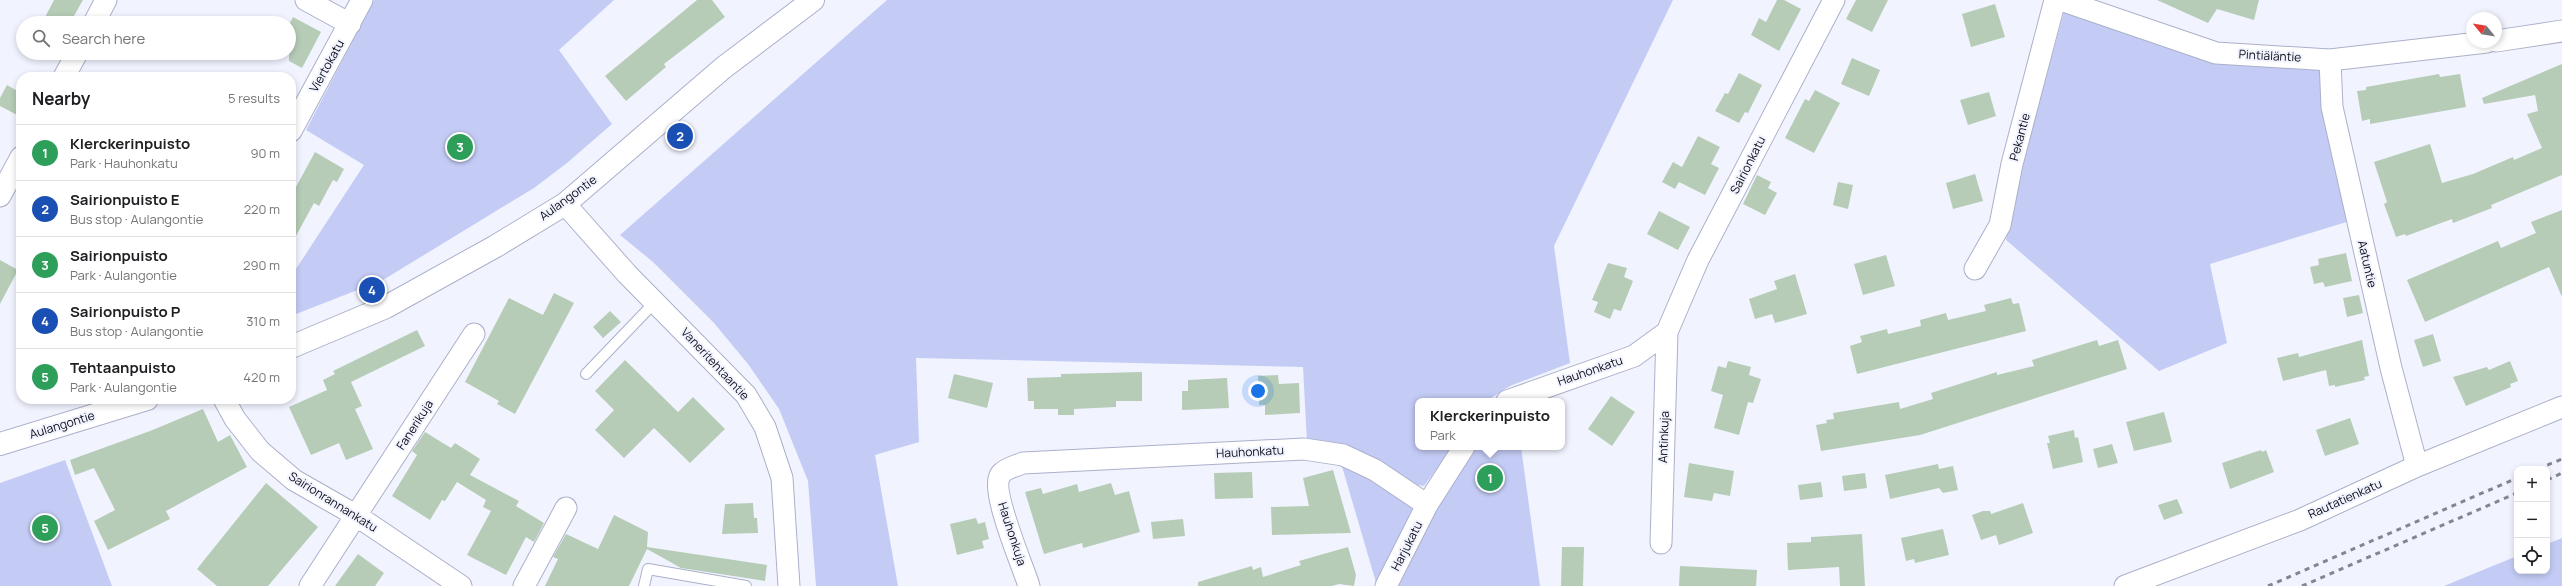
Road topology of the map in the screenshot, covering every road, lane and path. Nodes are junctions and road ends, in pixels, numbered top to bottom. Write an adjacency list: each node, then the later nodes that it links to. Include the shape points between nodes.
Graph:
1 (106, 0): 8 (street)
2 (306, 0): 9 (street)
3 (362, 0): 9 (street, Viertokatu)
4 (813, 0): 19 (main road, Aulangontie, via 723,68)
5 (1834, 0): 22 (street, Sairionkatu, via 1698,260)
6 (2055, 0): 20 (street, Pekantie, via 2012,164 2000,225)
7 (2061, 0): 14 (street, Pintiäläntie, via 2216,53)
8 (98, 16)
9 (350, 24): 16 (street, Viertokatu)
10 (2562, 31): 11 (street)
11 (2502, 40)
12 (2466, 44): 14 (street, Pintiäläntie)
13 (73, 60): 15 (street)
14 (2330, 60): 32 (street, Aatuntie, via 2332,108 2391,368)
15 (67, 72)
16 (296, 123)
17 (16, 166): 18 (street)
18 (0, 196)
19 (565, 204): 21 (street, Vaneritehtaantie); 24 (main road, Aulangontie, via 386,307)
20 (1975, 269)
21 (656, 302): 25 (lane); 43 (street, Vaneritehtaantie, via 746,395 765,427 782,478)
22 (1667, 332): 26 (street, Hauhonkatu, via 1634,356); 37 (street, Antinkuja)
23 (474, 334): 36 (street, Fanerikuja)
24 (296, 345)
25 (586, 374)
26 (1515, 398)
27 (131, 404): 30 (main road, Aulangontie)
28 (227, 404): 36 (street, Sairionrannankatu, via 235,419 260,450 294,480)
29 (2562, 407): 32 (street, Rautatienkatu)
30 (0, 444)
31 (1462, 450): 34 (street)
32 (2417, 466): 46 (street, Rautatienkatu, via 2300,520)
33 (998, 482): 34 (street, Hauhonkatu, via 1001,474 1023,463 1304,449 1344,455 1375,470); 44 (street, Hauhonkuja, via 1000,500)
34 (1427, 506): 45 (street, Harjukatu)
35 (566, 508): 40 (street)
36 (357, 516): 38 (street, Fanerikuja); 39 (street, Sairionrannankatu)
37 (1660, 542)
38 (310, 586)
39 (461, 586)
40 (524, 586)
41 (644, 586): 42 (lane, via 648,570)
42 (746, 586)
43 (789, 586)
44 (1029, 586)
45 (1386, 586)
46 (2125, 586)

